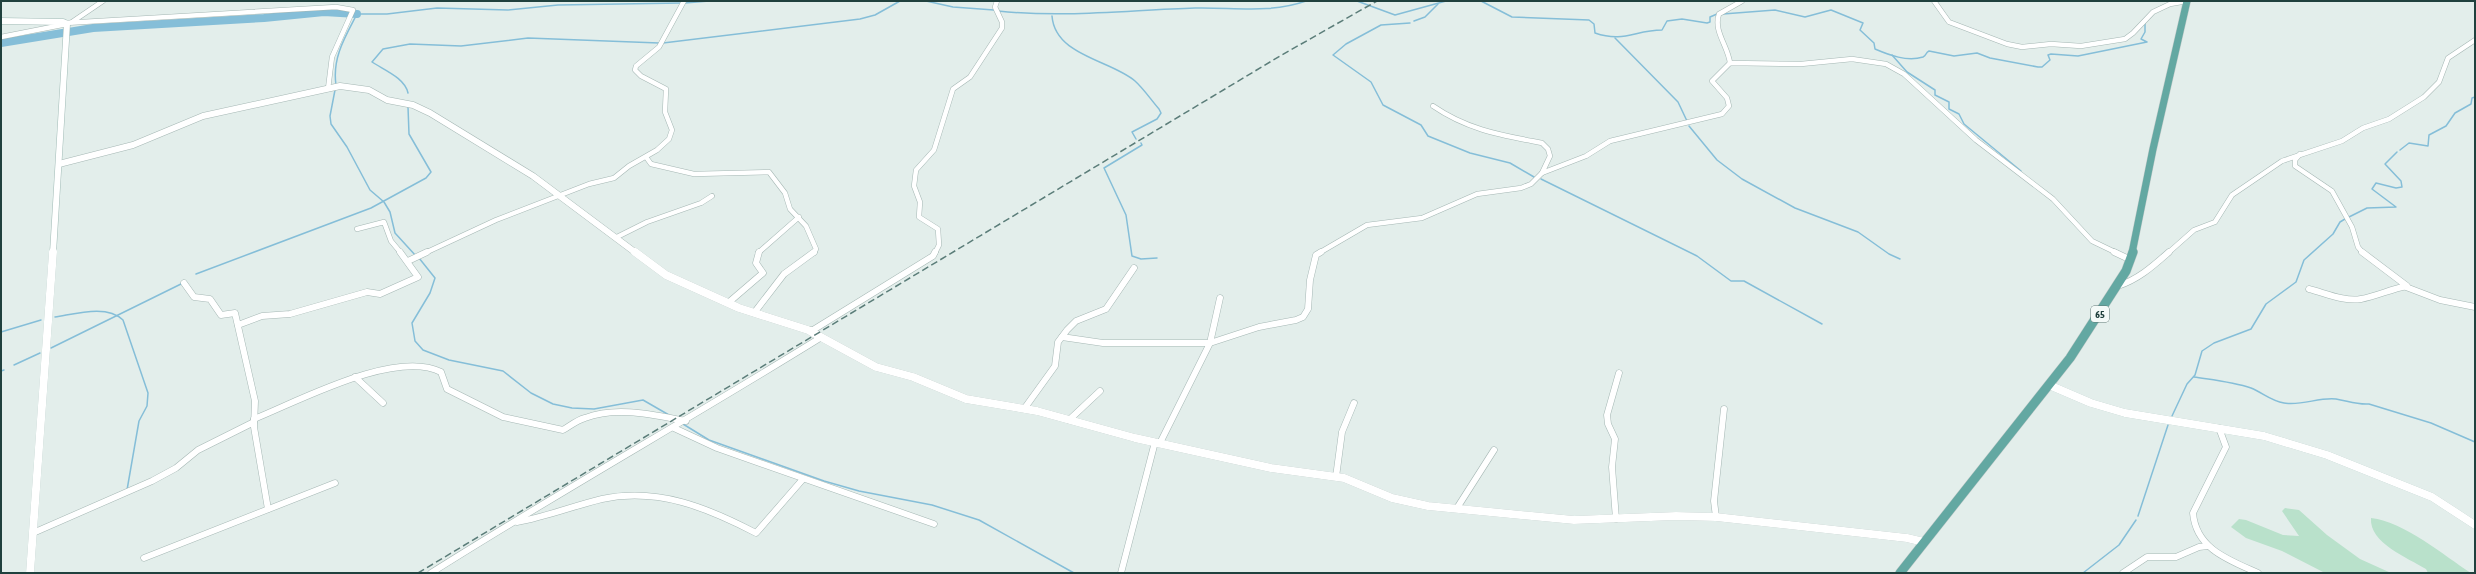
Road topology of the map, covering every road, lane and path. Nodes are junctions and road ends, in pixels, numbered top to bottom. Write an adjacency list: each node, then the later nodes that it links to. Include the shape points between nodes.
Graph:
1 (103, 1): 10 (street)
2 (345, 1): 8 (street)
3 (684, 1): 17 (street, via 659,47 635,68 637,73 659,83 668,92 664,112 672,130 671,136)
4 (997, 1): 37 (street, via 995,7 1002,28 970,77 953,89 934,150 920,164 914,176 916,194 920,202 919,217 938,229 940,239 936,251 929,259 890,284 814,330)
5 (1742, 1): 13 (street, via 1719,14 1718,18)
6 (1934, 1): 7 (street, via 1947,20 1958,26 2000,43 2027,47 2051,44 2081,46 2125,39 2131,37 2148,15 2173,2)
7 (2187, 1): 25 (main road, 65)
8 (340, 7): 10 (street); 14 (street, via 353,10 335,46 328,74)
9 (1, 21): 10 (street)
10 (68, 24): 11 (street); 18 (street)
11 (1, 37)
12 (2475, 40): 16 (street, via 2448,58 2439,82 2424,97 2386,121 2363,128 2339,142)
13 (1730, 63): 19 (street, via 1712,81 1728,101 1729,106 1722,114 1677,128 1610,141 1586,156); 25 (street, via 1753,61 1801,64 1852,59 1875,61 1891,66 1907,77 1976,140 2053,199 2092,241)
14 (328, 89): 18 (street, via 203,116 134,145); 20 (street, via 351,86 372,91 387,100 420,107)
15 (1434, 106): 19 (street, via 1453,120 1491,133 1542,143 1548,148 1550,156)
16 (2300, 154): 29 (street, via 2285,158 2237,191 2228,200 2215,222 2194,230 2144,274); 30 (street, via 2295,160 2295,166 2332,191 2352,226 2358,247 2378,266 2407,284)
17 (646, 157): 20 (street, via 614,178 589,184); 22 (street, via 651,164 694,174 769,172 785,193 790,208)
18 (59, 164): 66 (street)
19 (1542, 173): 40 (street, via 1521,188 1477,194 1422,218 1376,222 1364,227 1316,255 1310,280 1310,302 1303,317)
20 (561, 196): 24 (street); 26 (street, via 489,223)
21 (712, 196): 24 (street, via 701,203 647,222)
22 (799, 217): 33 (street, via 758,253 756,263 763,273); 35 (street, via 806,226 815,251 780,278)
23 (357, 229): 26 (street, via 384,222 390,241)
24 (617, 237): 33 (street, via 666,275)
25 (2131, 260): 29 (main road, 65)
26 (408, 261): 36 (street, via 418,278 388,291 376,294 367,292 290,314 262,316)
27 (1134, 268): 38 (street, via 1106,309 1076,321)
28 (184, 283): 36 (street, via 194,297 210,299 221,315 235,313)
29 (2118, 286): 43 (main road, 65)
30 (2406, 286): 31 (street, via 2361,299); 34 (street, via 2440,300)
31 (2309, 289)
32 (1220, 298): 40 (street)
33 (728, 302): 35 (street)
34 (2475, 307)
35 (754, 313): 37 (street)
36 (238, 324): 50 (street, via 254,401)
37 (808, 330): 39 (street)
38 (1062, 337): 40 (street, via 1103,342); 47 (street, via 1057,346 1055,366)
39 (820, 338): 47 (street, via 876,367 913,377 966,399); 51 (street)
40 (1210, 343): 54 (street)
41 (1619, 373): 62 (street, via 1607,415 1615,439 1612,467)
42 (355, 377): 45 (street); 50 (street); 51 (street, via 405,365 437,370 441,372 447,388 466,400 502,417 562,430 584,418 606,413 640,413)
43 (2049, 385): 53 (street, via 2091,403 2125,413); 67 (main road, 65)
44 (1100, 391): 49 (street)
45 (383, 403)
46 (1354, 403): 56 (street, via 1342,432)
47 (1024, 409): 49 (street)
48 (1724, 409): 61 (street, via 1714,501)
49 (1069, 420): 54 (street)
50 (254, 421): 60 (street); 66 (street, via 198,450 176,468 152,481)
51 (686, 421): 52 (street)
52 (674, 428): 57 (street, via 717,448 784,470); 63 (street)
53 (2219, 428): 65 (street, via 2271,438 2368,470 2432,497); 68 (street, via 2226,447 2193,512 2196,530)
54 (1158, 443): 56 (street, via 1271,468); 72 (street)
55 (1494, 450): 59 (street)
56 (1336, 477): 59 (street, via 1404,501)
57 (803, 479): 63 (street, via 756,533 693,503 644,496 602,499 552,515); 64 (street)
58 (335, 483): 60 (street)
59 (1457, 508): 62 (street, via 1566,520)
60 (268, 509): 69 (street)
61 (1716, 517): 62 (street); 67 (street)
62 (1616, 519)
63 (513, 522): 71 (street)
64 (934, 524)
65 (2475, 525)
66 (33, 533): 70 (street)
67 (1924, 542): 73 (main road, 65)
68 (2208, 546): 74 (street, via 2200,546 2176,556 2147,557); 75 (street, via 2222,556)
69 (144, 558)
70 (30, 573)
71 (431, 573)
72 (1121, 573)
73 (1900, 573)
74 (2124, 573)
75 (2258, 573)

